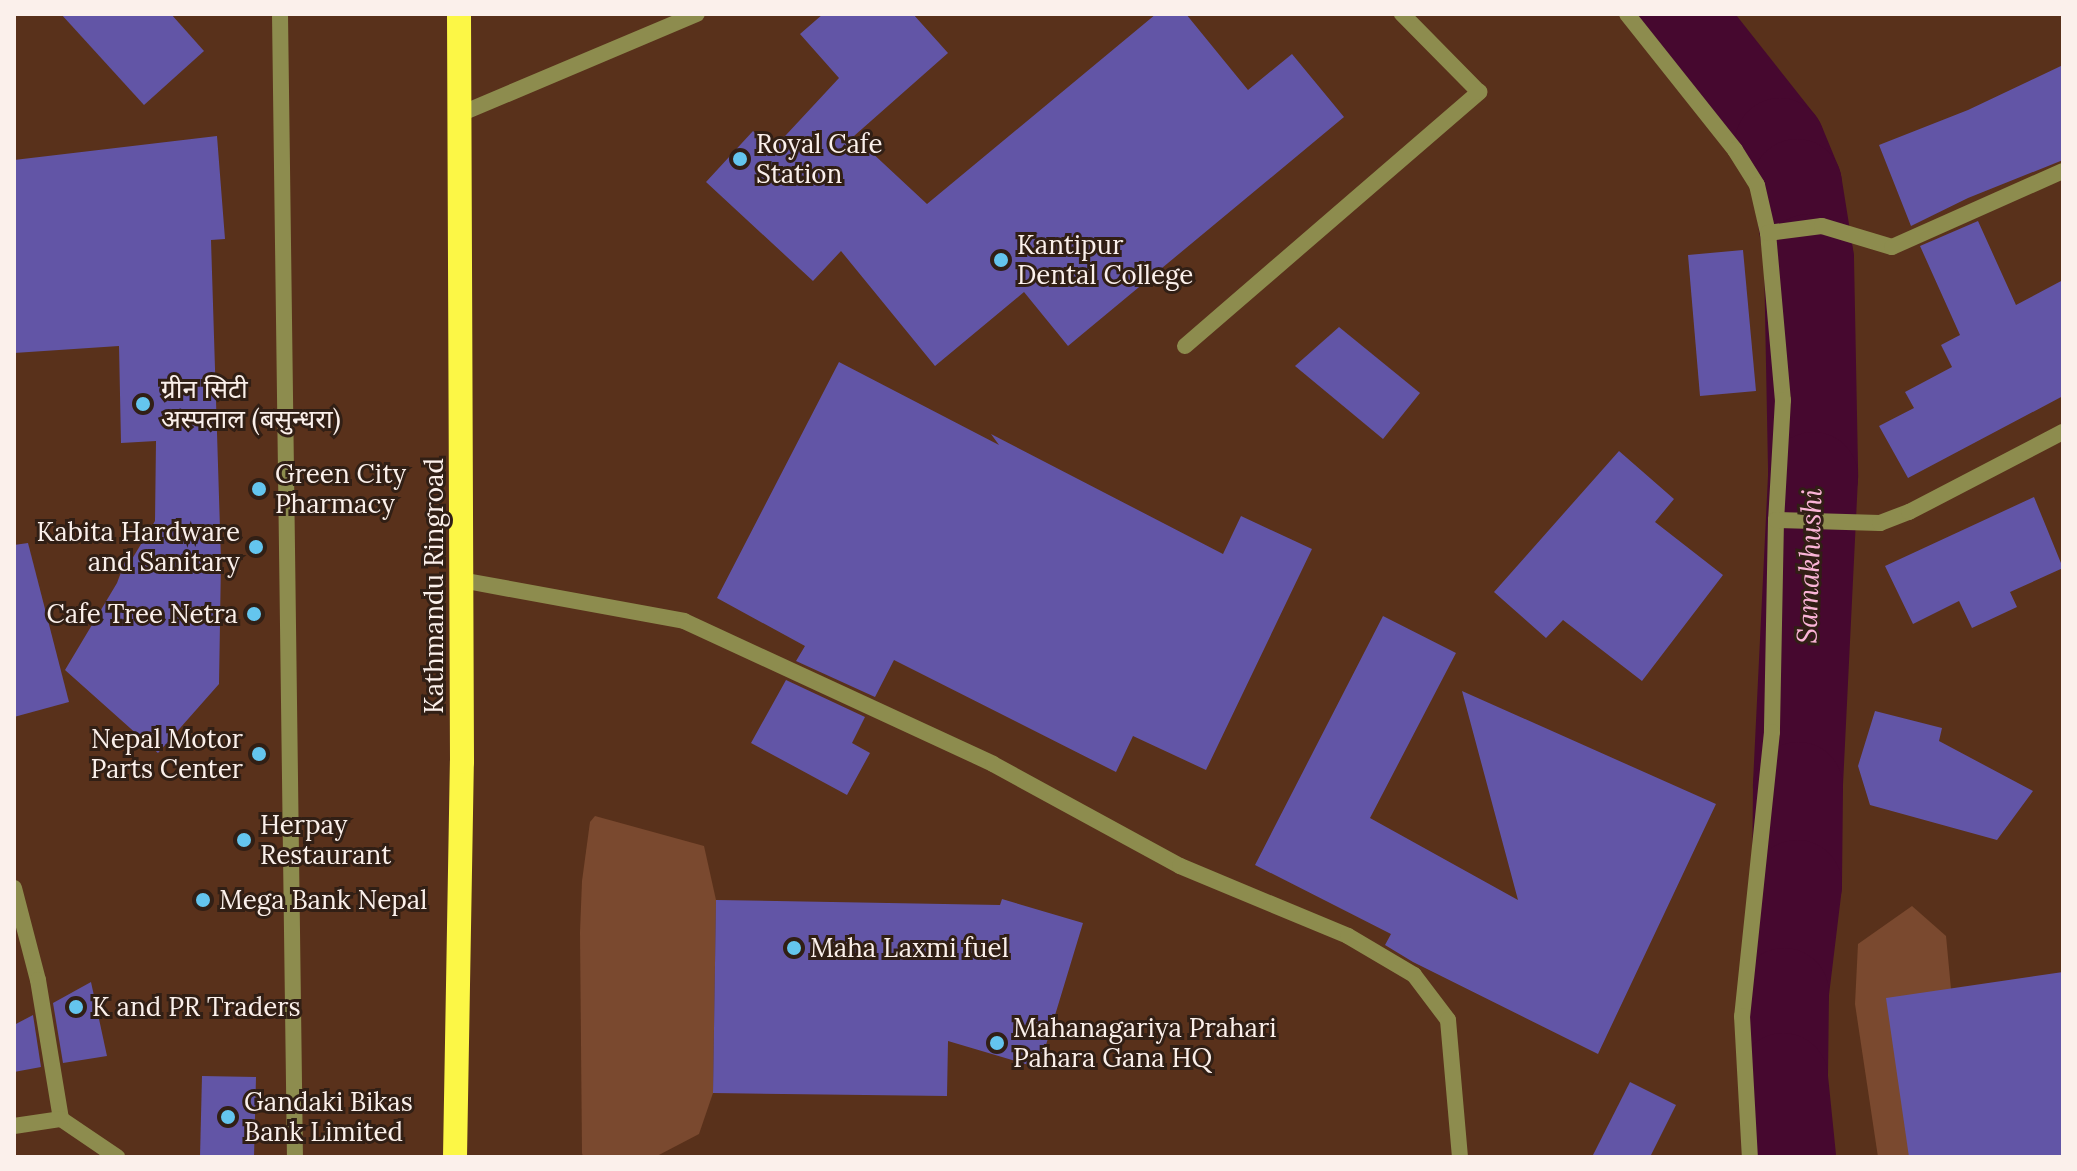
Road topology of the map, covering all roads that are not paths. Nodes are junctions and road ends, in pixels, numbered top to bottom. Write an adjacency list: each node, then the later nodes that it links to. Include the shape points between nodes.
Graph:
1 (280, 14): 17 (street)
2 (459, 14): 6 (highway, Kathmandu Ringroad)
3 (697, 14): 6 (street)
4 (1402, 14): 9 (street, via 1479,92)
5 (1627, 14): 8 (street, via 1735,150 1757,185)
6 (460, 114): 12 (highway, Kathmandu Ringroad)
7 (2063, 171): 8 (street, via 1892,247 1822,226)
8 (1776, 233): 11 (street)
9 (1185, 346)
10 (2063, 432): 11 (street, via 1880,523)
11 (1784, 521): 20 (street, via 1772,732 1742,1016)
12 (461, 580): 18 (highway, Kathmandu Ringroad); 19 (street, via 684,621 993,764 1180,866 1348,936 1414,975 1448,1020)
13 (14, 888): 14 (street, via 38,980)
14 (61, 1119): 15 (street); 16 (street)
15 (14, 1126)
16 (117, 1157)
17 (295, 1157)
18 (455, 1157)
19 (1460, 1157)
20 (1750, 1157)

